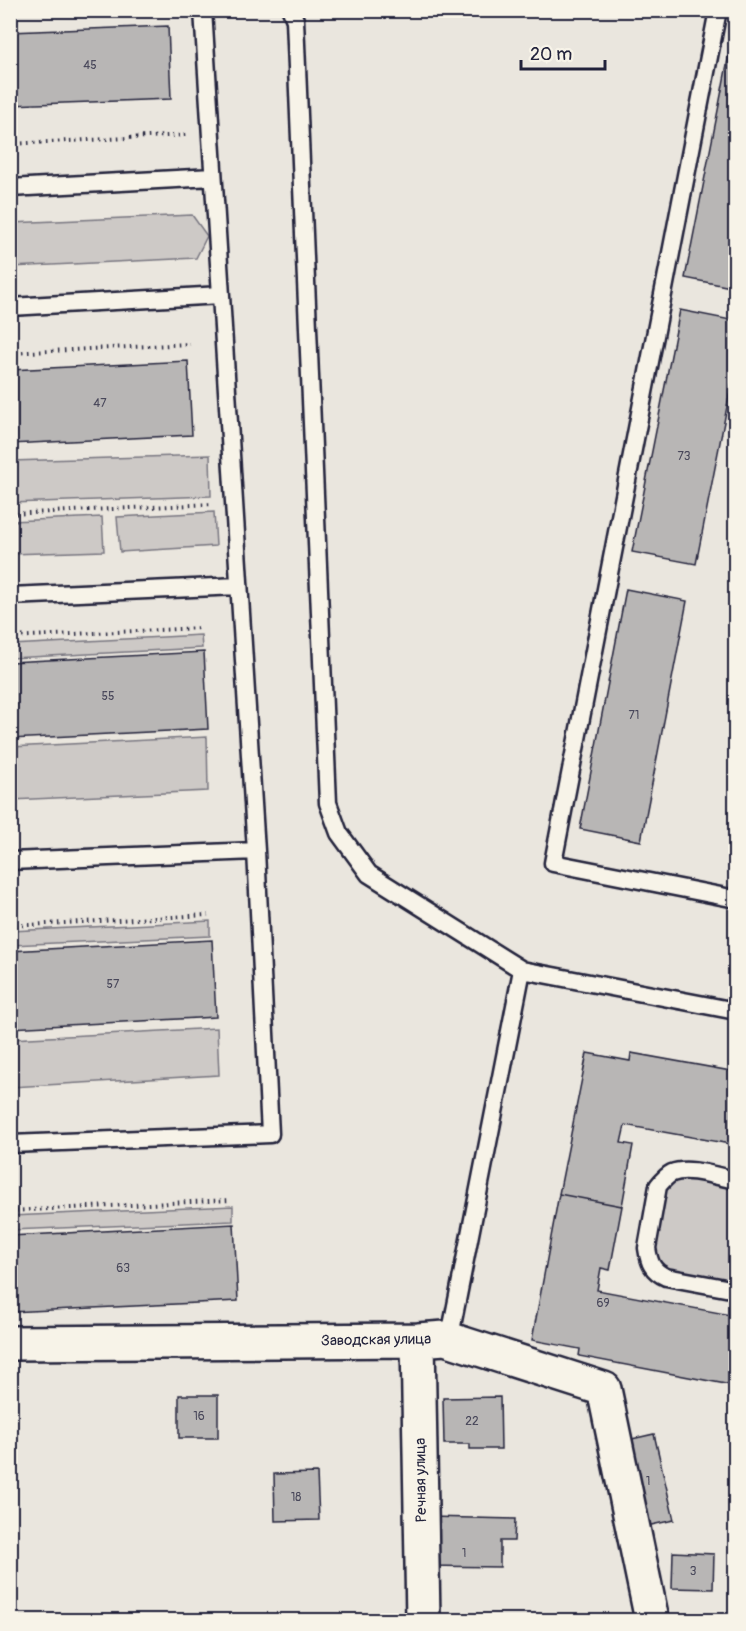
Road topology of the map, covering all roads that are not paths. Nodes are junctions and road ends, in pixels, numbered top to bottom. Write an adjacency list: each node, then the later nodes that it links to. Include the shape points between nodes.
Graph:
1 (203, 10): 4 (lane)
2 (291, 10): 13 (lane, via 295,20 328,803 339,833 369,874)
3 (718, 10): 12 (lane, via 553,863)
4 (213, 177): 5 (lane); 6 (lane)
5 (10, 188)
6 (221, 295): 7 (lane); 8 (lane)
7 (10, 307)
8 (239, 586): 9 (lane); 10 (lane)
9 (10, 596)
10 (256, 850): 11 (lane); 15 (lane, via 270,1134)
11 (10, 861)
12 (735, 899)
13 (522, 970): 14 (lane); 18 (lane)
14 (735, 1011)
15 (10, 1144)
16 (735, 1180): 17 (lane, via 689,1170 664,1178 658,1186 647,1248 652,1267 666,1277)
17 (735, 1290)
18 (452, 1326)
19 (418, 1340): 20 (street, Заводская улица); 21 (street, Речная улица); 22 (street, Заводская улица, via 445,1338 604,1389)
20 (10, 1344)
21 (423, 1620)
22 (652, 1620)

